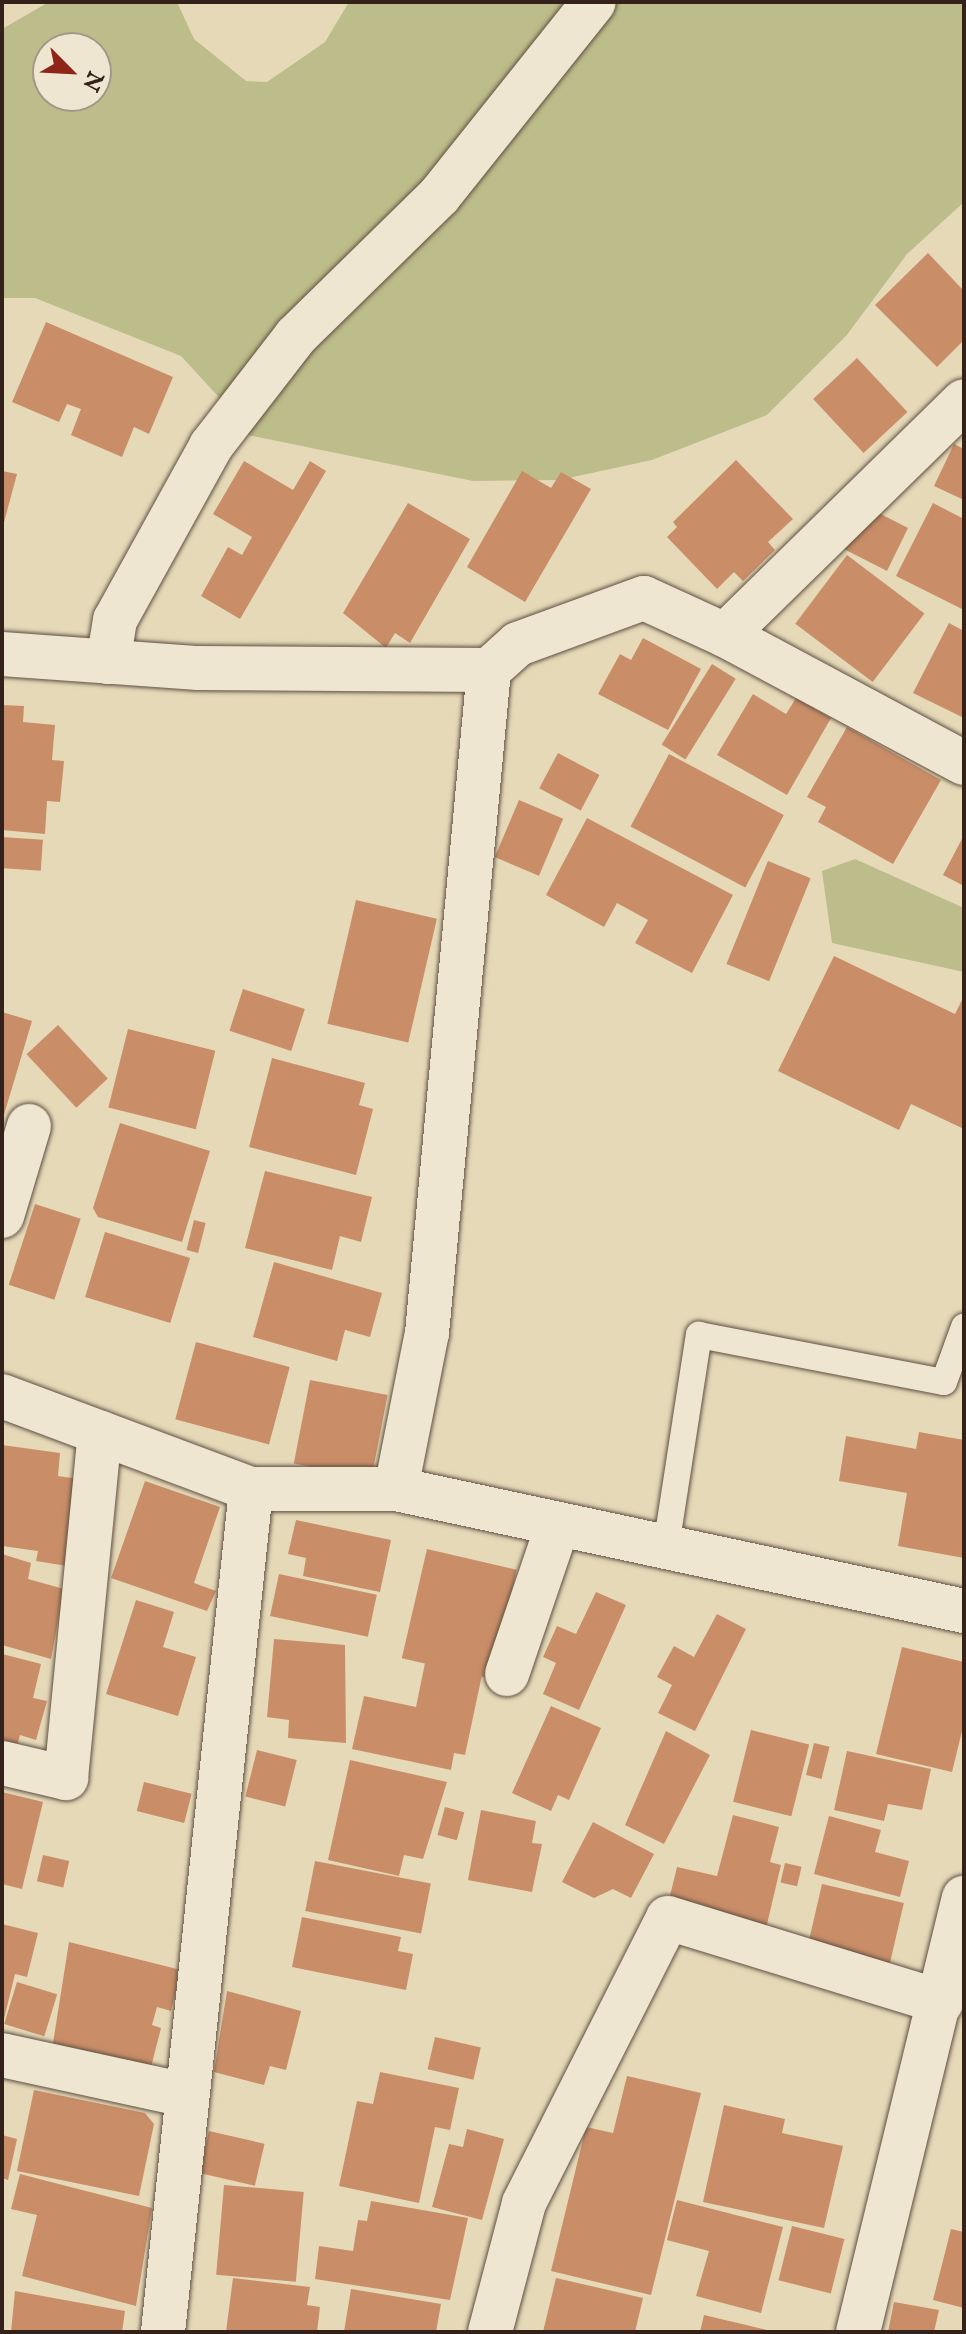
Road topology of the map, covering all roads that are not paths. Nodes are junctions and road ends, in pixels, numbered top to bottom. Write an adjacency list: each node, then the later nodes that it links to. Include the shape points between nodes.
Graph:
1 (594, 2): 5 (street, via 439,196 296,336 211,446 115,620)
2 (964, 401): 3 (street)
3 (725, 635): 6 (street, via 644,598 518,644); 7 (street)
4 (2, 654): 5 (street)
5 (108, 662): 6 (street)
6 (489, 670): 14 (street, via 429,1317)
7 (964, 763)
8 (29, 1126): 9 (street)
9 (2, 1216)
10 (964, 1327): 16 (lane, via 944,1382 699,1335)
11 (2, 1396): 12 (street)
12 (100, 1433): 13 (street); 19 (street, via 66,1778)
13 (251, 1489): 14 (street); 23 (street)
14 (396, 1489): 15 (street)
15 (558, 1524): 16 (street); 18 (street)
16 (666, 1547): 17 (street)
17 (964, 1611)
18 (507, 1674)
19 (2, 1763)
20 (964, 1898): 21 (street)
21 (941, 2002): 25 (street, via 668,1918 524,2203); 26 (street)
22 (2, 2055): 23 (street)
23 (185, 2095): 24 (street)
24 (163, 2332)
25 (490, 2332)
26 (858, 2332)

